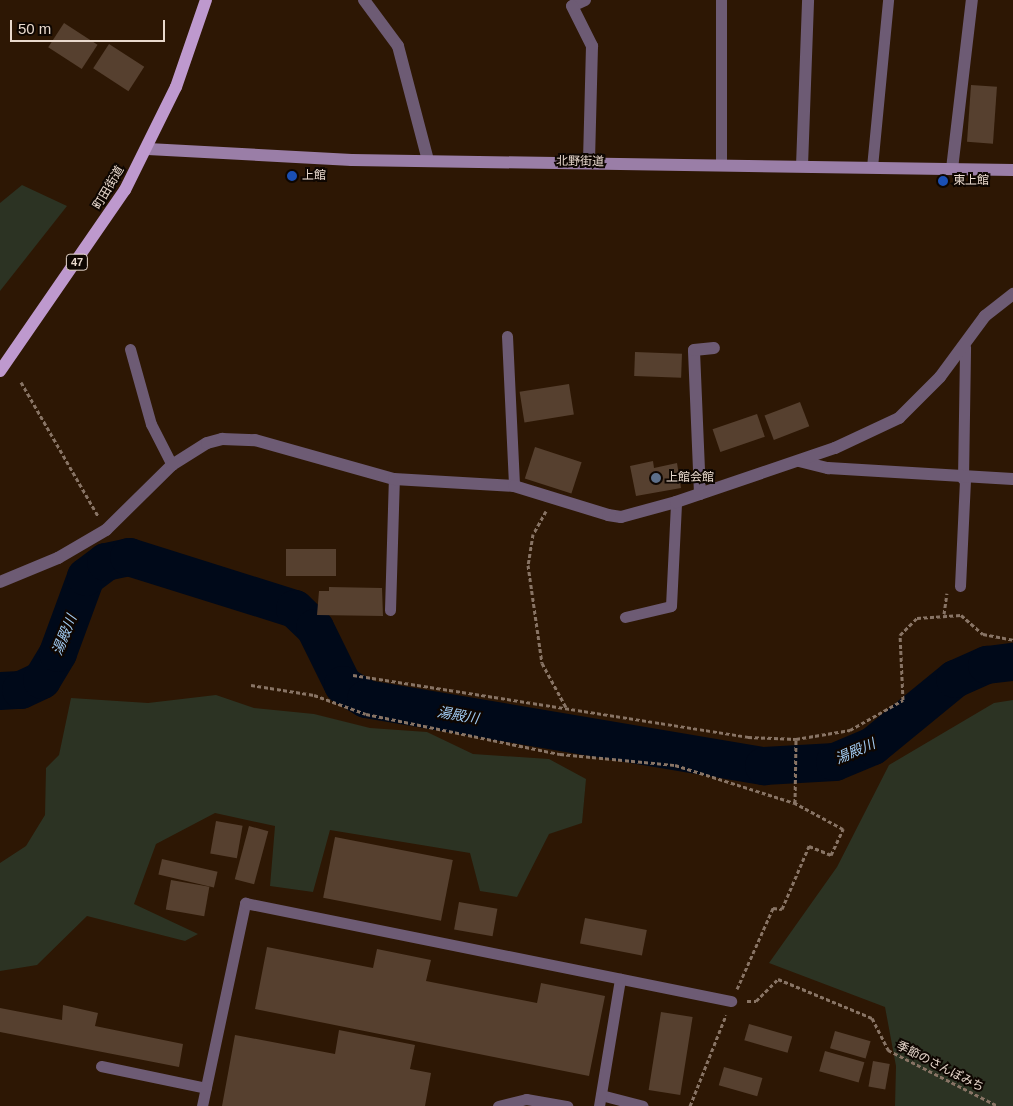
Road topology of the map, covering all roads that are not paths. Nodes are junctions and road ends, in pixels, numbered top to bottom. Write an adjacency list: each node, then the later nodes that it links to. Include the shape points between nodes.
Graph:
1 (206, 0): 8 (main road, 町田街道 / 47, via 186,60)
2 (364, 0): 9 (street, via 398,46)
3 (585, 0): 10 (street, via 572,6 592,46)
4 (721, 0): 11 (lane)
5 (808, 0): 12 (street)
6 (888, 0): 13 (lane)
7 (972, 0): 14 (street)
8 (148, 149): 9 (main road, 北野街道); 21 (main road, 町田街道 / 47, via 96,235)
9 (428, 160): 10 (main road, 北野街道)
10 (589, 162): 11 (main road, 北野街道)
11 (720, 165): 12 (main road, 北野街道)
12 (802, 166): 13 (main road, 北野街道)
13 (872, 167): 14 (main road, 北野街道)
14 (952, 169): 15 (main road, 北野街道)
15 (1013, 170)
16 (1013, 294): 18 (street, via 985,316)
17 (506, 336): 27 (lane)
18 (965, 347): 22 (street, via 899,418); 25 (lane)
19 (714, 348): 28 (street, via 694,350)
20 (130, 349): 23 (lane, via 138,388)
21 (0, 371)
22 (799, 461): 25 (street, via 828,468); 28 (street)
23 (172, 465): 24 (street, via 207,443 247,439); 30 (street, via 106,530 58,558)
24 (394, 479): 27 (street); 32 (lane)
25 (964, 479): 26 (street); 31 (lane)
26 (1013, 479)
27 (514, 486): 29 (street, via 621,517)
28 (700, 494): 29 (street)
29 (676, 502): 33 (lane, via 671,606)
30 (0, 582)
31 (960, 586)
32 (390, 610)
33 (625, 616)
34 (620, 979): 35 (lane); 37 (lane, via 245,903); 38 (lane)
35 (731, 1001)
36 (101, 1066): 37 (lane)
37 (206, 1088): 39 (lane)
38 (600, 1101): 42 (lane)
39 (202, 1106)
40 (498, 1106): 41 (lane, via 526,1099)
41 (567, 1106)
42 (643, 1106)

